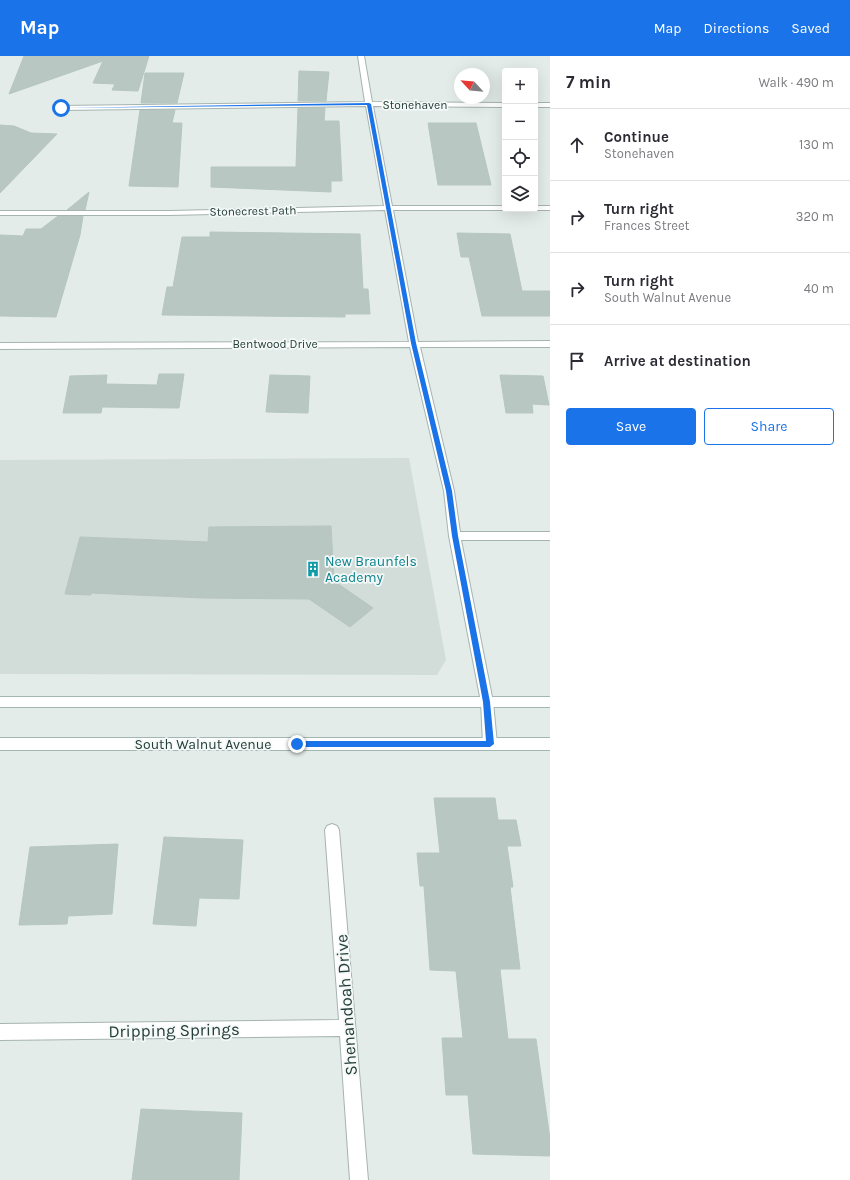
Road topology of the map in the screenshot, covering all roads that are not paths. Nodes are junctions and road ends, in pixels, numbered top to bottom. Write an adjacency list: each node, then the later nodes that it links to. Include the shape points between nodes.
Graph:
1 (361, 56): 2 (street)
2 (369, 104): 3 (street, Stonehaven); 6 (street, Stonehaven); 7 (street)
3 (502, 105)
4 (538, 105): 5 (street)
5 (550, 105)
6 (61, 108)
7 (389, 208): 8 (street, Stonecrest Path); 11 (street, Stonecrest Path, via 170,213); 12 (street)
8 (502, 208)
9 (538, 208): 10 (street)
10 (550, 208)
11 (0, 213)
12 (414, 343): 13 (street, Bentwood Drive); 14 (street, Bentwood Drive); 15 (street, via 449,491)
13 (550, 344)
14 (0, 346)
15 (455, 536): 16 (street); 18 (street)
16 (550, 536)
17 (0, 702): 18 (street)
18 (487, 702): 19 (street); 21 (street)
19 (550, 702)
20 (0, 744): 21 (street, South Walnut Avenue)
21 (490, 744): 22 (street, South Walnut Avenue)
22 (550, 744)
23 (332, 830): 24 (street, Shenandoah Drive)
24 (348, 1028): 25 (street, Dripping Springs); 26 (street, Shenandoah Drive)
25 (0, 1032)
26 (358, 1180)

